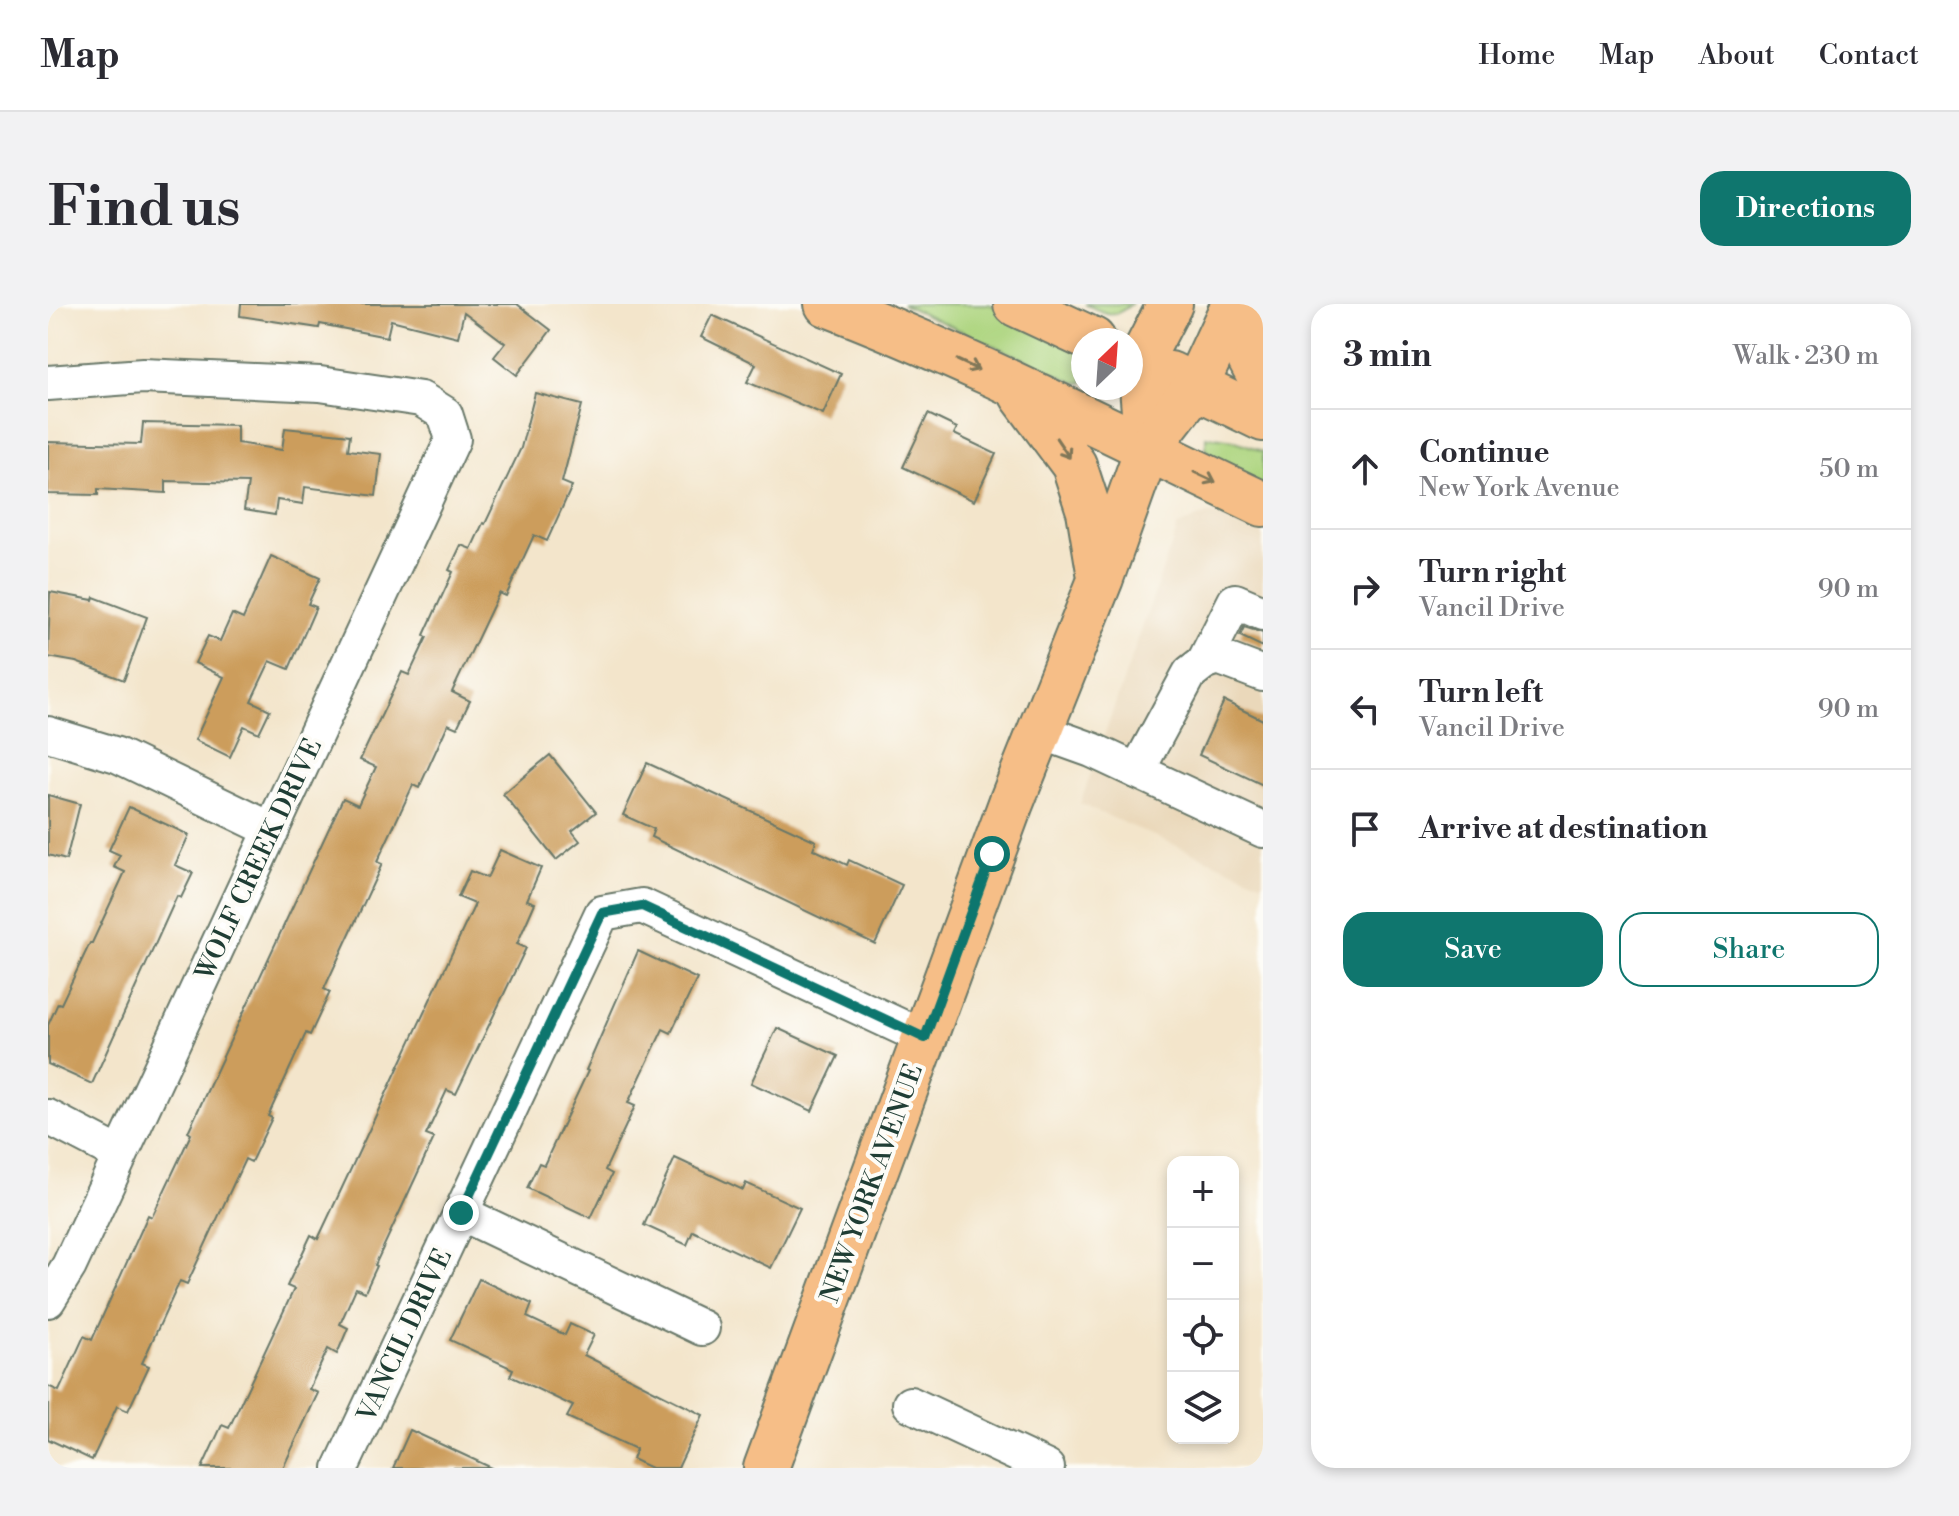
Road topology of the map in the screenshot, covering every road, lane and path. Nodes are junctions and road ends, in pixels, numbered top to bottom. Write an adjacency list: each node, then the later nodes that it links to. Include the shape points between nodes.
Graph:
1 (827, 304): 10 (main road, one-way to 10)
2 (1016, 304): 5 (main road)
3 (1170, 304): 6 (main road)
4 (1236, 304): 9 (main road, via 1250,359); 11 (main road, NEW YORK AVENUE)
5 (1071, 330)
6 (1143, 348)
7 (1143, 363): 11 (main road)
8 (48, 383): 23 (street, WOLF CREEK DRIVE, via 143,376 320,384 421,399 445,414 453,439)
9 (1263, 384)
10 (1015, 386): 14 (main road); 16 (main road, one-way to 16, via 1074,465)
11 (1196, 386): 13 (main road); 14 (main road, NEW YORK AVENUE)
12 (1141, 400): 14 (main road, NEW YORK AVENUE)
13 (1263, 419)
14 (1147, 449): 15 (main road, one-way to 15); 16 (main road, NEW YORK AVENUE)
15 (1263, 504)
16 (1101, 578): 20 (main road, NEW YORK AVENUE)
17 (1263, 613): 18 (street, via 1235,601)
18 (1204, 662): 19 (street, via 1218,657); 22 (street, via 1190,673)
19 (1263, 674)
20 (1039, 731): 22 (street); 25 (main road, NEW YORK AVENUE)
21 (48, 734): 23 (street, via 117,755)
22 (1137, 771): 24 (street)
23 (272, 830): 27 (street, WOLF CREEK DRIVE)
24 (1263, 830)
25 (925, 1038): 28 (street, VANCIL DRIVE, via 642,906 602,913); 33 (main road, NEW YORK AVENUE)
26 (48, 1117): 27 (street)
27 (119, 1154): 29 (street, WOLF CREEK DRIVE, via 69,1266)
28 (461, 1213): 30 (street); 32 (street, VANCIL DRIVE)
29 (48, 1300)
30 (702, 1328)
31 (910, 1404): 34 (street)
32 (341, 1468)
33 (766, 1468)
34 (1047, 1468)

